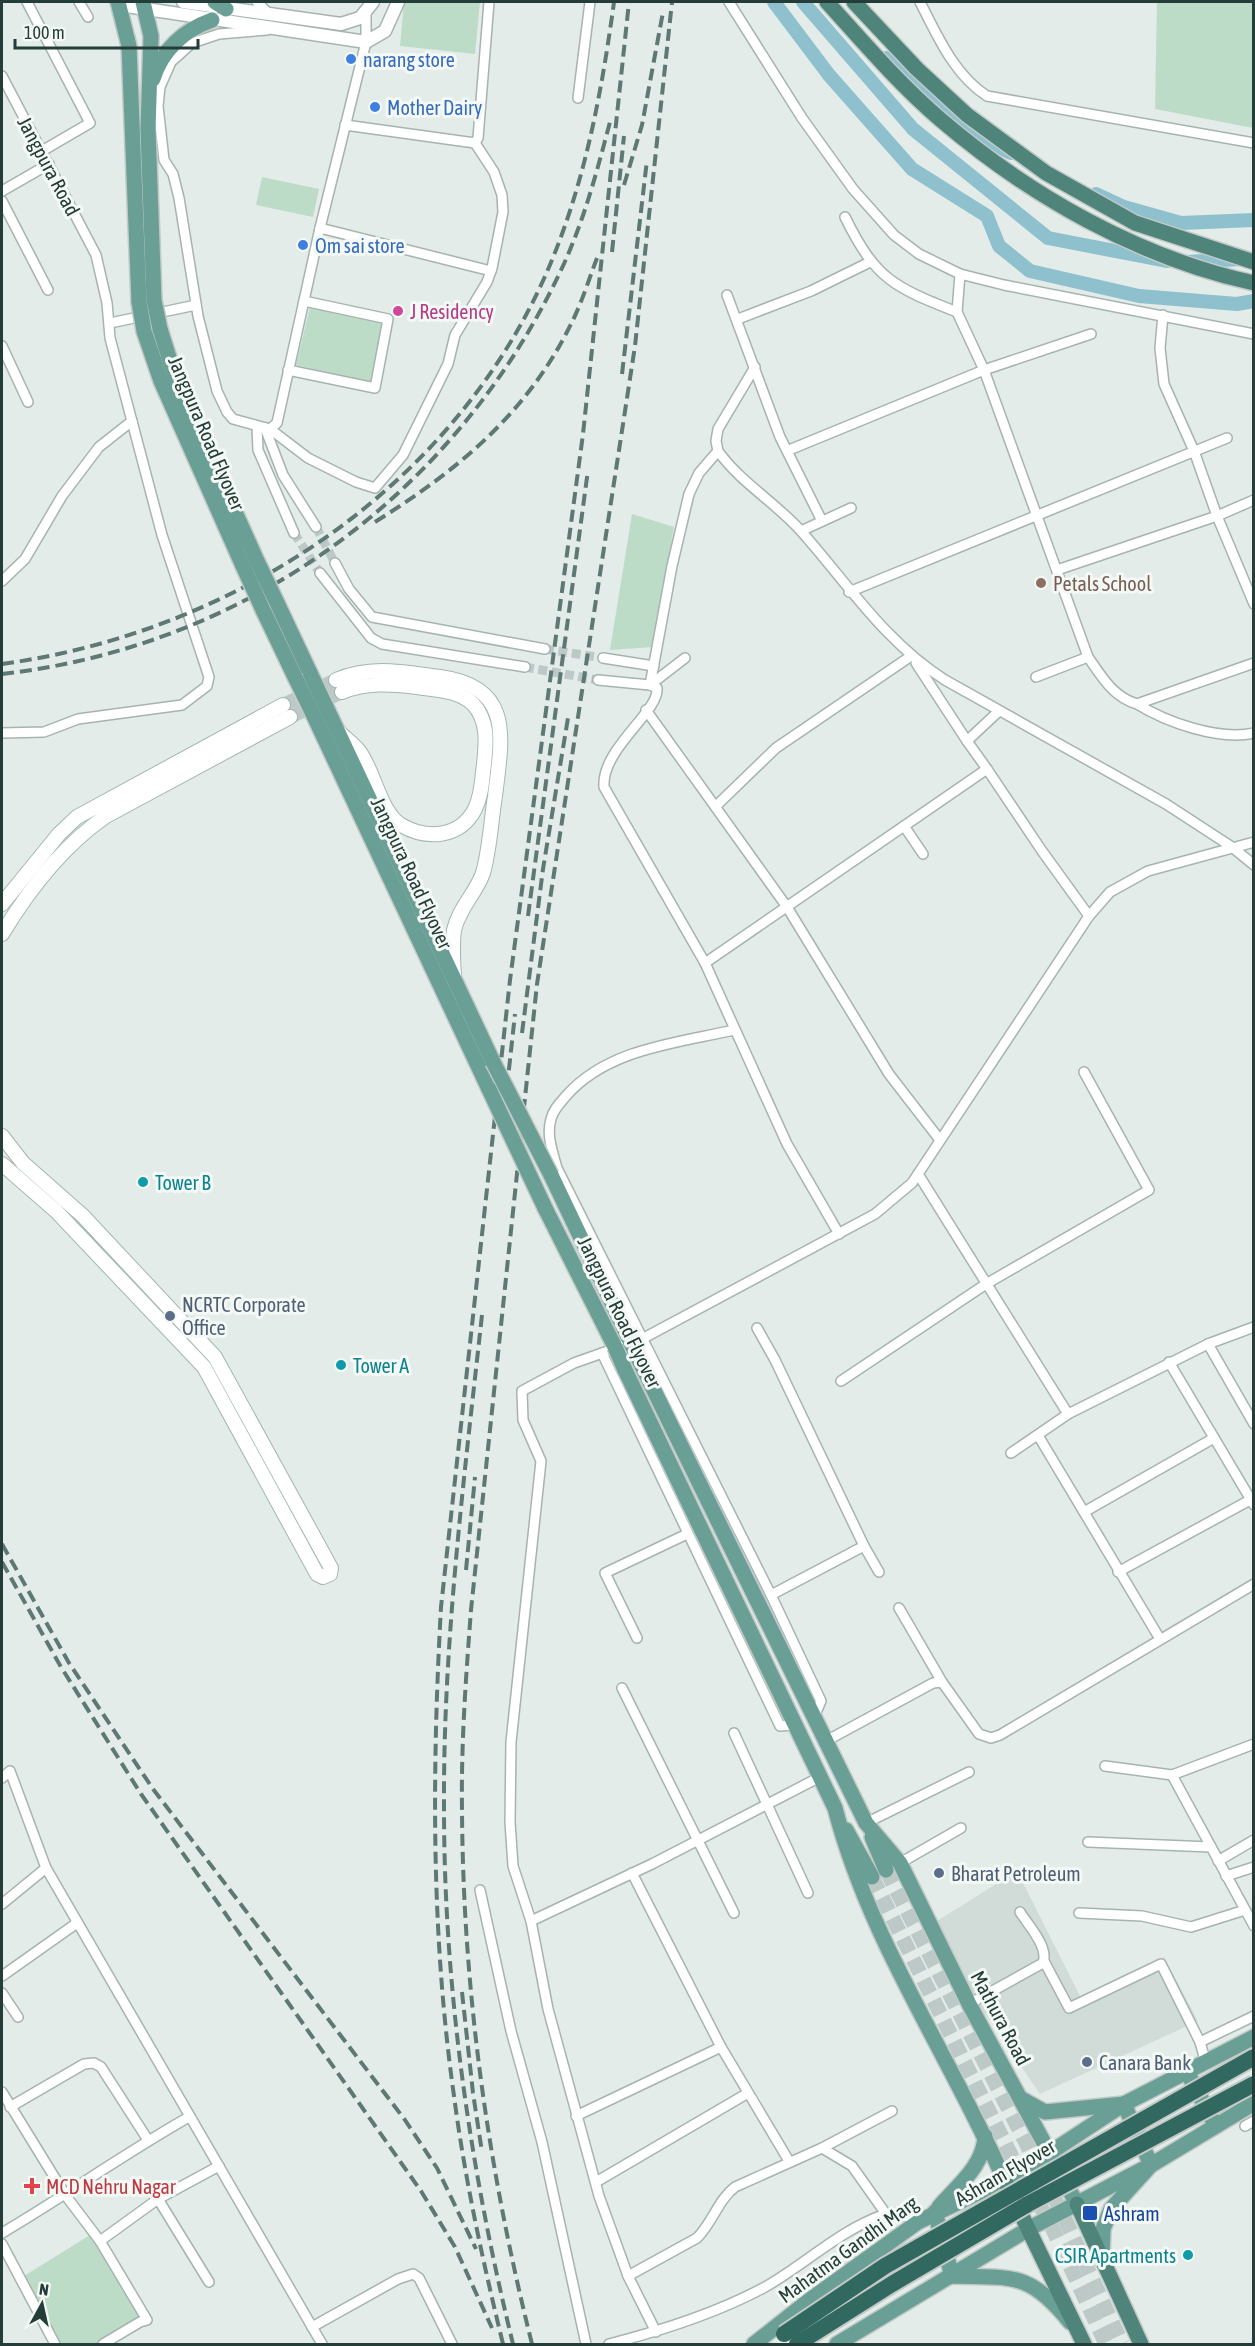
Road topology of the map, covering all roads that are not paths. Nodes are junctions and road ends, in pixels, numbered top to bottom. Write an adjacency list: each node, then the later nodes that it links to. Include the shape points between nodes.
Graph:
1 (27, 2): 27 (street, via 90,123)
2 (79, 2): 17 (street)
3 (183, 2): 13 (street)
4 (257, 2): 16 (street)
5 (398, 2): 20 (street, via 385,31)
6 (489, 2): 25 (street)
7 (590, 2): 23 (street)
8 (729, 2): 36 (street, via 802,118 872,213 919,254)
9 (827, 2): 37 (highway, via 940,119 1051,199 1138,246)
10 (854, 2): 34 (highway, via 967,115 1046,173 1135,223)
11 (920, 2): 26 (street, via 950,57 977,90 987,96)
12 (119, 3): 14 (street); 138 (main road, Jangpura Road Flyover, bridge, via 129,46 140,302 144,332 160,381 263,610)
13 (220, 5): 16 (street)
14 (145, 6): 18 (street); 22 (main road, via 152,36)
15 (369, 6): 16 (street, via 360,18 341,24); 20 (street)
16 (269, 14)
17 (88, 17)
18 (212, 20): 19 (street); 22 (main road, via 171,47 157,68)
19 (273, 28): 20 (street); 41 (street, via 210,36 192,43 171,62 160,87 158,106 164,159 173,174 179,198)
20 (366, 42): 24 (street)
21 (2, 76): 27 (street, Jangpura Road)
22 (150, 91): 87 (main road, Jangpura Road Flyover, bridge, via 154,300 170,362 257,561)
23 (578, 98)
24 (345, 125): 25 (street); 32 (street)
25 (475, 142): 35 (street, via 494,172 502,195 503,212)
26 (1254, 143)
27 (42, 151): 28 (street, Jangpura Road)
28 (49, 164): 29 (street); 45 (street, Jangpura Road, via 96,255)
29 (2, 191)
30 (2, 201): 38 (street)
31 (845, 217): 33 (street)
32 (320, 228): 35 (street); 40 (street)
33 (870, 262): 42 (street, via 894,284); 44 (street, via 811,291)
34 (1254, 262)
35 (491, 271): 54 (street, via 455,335 448,364 403,455 375,488 309,458)
36 (960, 274): 42 (street); 43 (street)
37 (1254, 284)
38 (48, 290)
39 (727, 295): 44 (street)
40 (304, 301): 50 (street); 50 (street, via 388,319 375,388)
41 (196, 305): 45 (street); 54 (street, via 217,391 227,412 233,419)
42 (957, 312): 51 (street)
43 (1163, 315): 47 (street); 58 (street, via 1160,348 1164,384)
44 (738, 319): 49 (street)
45 (110, 323): 53 (street, Jangpura Road, via 110,338)
46 (1091, 334): 51 (street)
47 (1254, 334)
48 (2, 346): 52 (street)
49 (755, 367): 56 (street, via 780,437); 57 (street, via 718,429)
50 (288, 370): 54 (street, via 277,423)
51 (984, 370): 56 (street); 62 (street)
52 (28, 402)
53 (132, 421): 70 (street, via 99,447 62,496 25,559); 89 (street, Jangpura Road, via 162,535 207,667 207,686 182,705 78,719 44,732)
54 (264, 428): 64 (street, via 283,475); 66 (street, via 258,450)
55 (1227, 438): 58 (street)
56 (789, 450): 63 (street)
57 (718, 451): 65 (street); 79 (street, via 688,494)
58 (1194, 451): 61 (street); 62 (street)
59 (1254, 500): 61 (street)
60 (851, 508): 63 (street)
61 (1217, 516): 68 (street); 72 (street)
62 (1036, 517): 68 (street); 71 (street)
63 (822, 521): 65 (street)
64 (316, 527)
65 (801, 531): 71 (street)
66 (294, 533)
67 (335, 563): 73 (street, via 349,589 372,617)
68 (1057, 570): 76 (street)
69 (320, 573): 80 (street, via 371,638 382,644)
70 (2, 581)
71 (849, 592): 74 (street)
72 (1254, 604)
73 (545, 649)
74 (911, 656): 86 (street, via 926,669); 90 (street); 92 (street, via 776,748)
75 (603, 657): 79 (street)
76 (1088, 657): 81 (street); 84 (street, via 1115,694)
77 (685, 658): 83 (street)
78 (1254, 663): 84 (street)
79 (654, 666): 83 (street)
80 (525, 667)
81 (1036, 677)
82 (598, 680): 83 (street)
83 (650, 685): 85 (street, via 658,692)
84 (1137, 704): 88 (street, via 1174,723 1224,734)
85 (646, 710): 92 (street); 102 (street, via 605,771 604,787)
86 (999, 711): 90 (street); 95 (street, via 1166,804)
87 (337, 730): 103 (main road, Jangpura Road Flyover); 103 (main road, via 359,751 398,824 432,836 464,824 481,792 486,743 484,726 472,703 448,691 391,684 339,686 364,671 393,670 457,680 484,693 498,716 501,746 488,850 482,874 454,930)
88 (1254, 733)
89 (2, 734)
90 (967, 741): 91 (street)
91 (987, 769): 93 (street); 100 (street)
92 (716, 806): 99 (street)
93 (904, 825): 96 (street); 99 (street)
94 (1254, 842): 95 (street)
95 (1232, 847): 97 (street); 100 (street, via 1148,871 1110,892)
96 (923, 854)
97 (1254, 865)
98 (2, 904): 101 (main road, via 77,817 287,711 85,830)
99 (787, 907): 102 (street); 107 (street, via 889,1074)
100 (1089, 916): 107 (street)
101 (2, 934)
102 (705, 963): 104 (street)
103 (454, 981): 137 (main road, Jangpura Road Flyover, bridge)
104 (734, 1030): 110 (street, via 798,1167); 114 (street, via 608,1063 576,1084 551,1119 549,1135 557,1168)
105 (1084, 1072): 111 (street, via 1149,1190)
106 (2, 1136): 108 (main road, via 23,1163 83,1216 215,1357 331,1568 330,1574 317,1574 204,1367 56,1211)
107 (940, 1140): 109 (street)
108 (2, 1164)
109 (918, 1174): 110 (street, via 875,1214); 111 (street)
110 (839, 1234): 114 (street)
111 (986, 1284): 118 (street); 119 (street)
112 (1254, 1327): 115 (street)
113 (757, 1328): 127 (street)
114 (642, 1339): 116 (street); 131 (street)
115 (1208, 1344): 117 (street); 120 (street)
116 (602, 1353): 126 (street); 168 (street, via 542,1378 522,1391 523,1420 541,1461 511,1742 510,1822 513,1866)
117 (1169, 1362): 119 (street); 122 (street)
118 (841, 1381)
119 (1068, 1414): 121 (street)
120 (1254, 1424)
121 (1039, 1437): 123 (street); 125 (street)
122 (1214, 1438): 124 (street); 125 (street)
123 (1011, 1453)
124 (1252, 1503): 129 (street)
125 (1084, 1512): 129 (street)
126 (687, 1534): 133 (street, via 605,1573); 138 (street, via 780,1726)
127 (864, 1546): 128 (street); 131 (street)
128 (879, 1572)
129 (1118, 1572): 134 (street)
130 (1254, 1584): 134 (street)
131 (771, 1596): 137 (street, via 821,1701)
132 (899, 1608): 135 (street)
133 (637, 1638)
134 (1160, 1639): 135 (street, via 991,1738 979,1734)
135 (942, 1682): 140 (street, via 933,1683)
136 (622, 1688): 151 (street)
137 (814, 1717): 140 (main road, Mathura Road)
138 (793, 1725): 146 (main road)
139 (734, 1733): 147 (street)
140 (826, 1741): 149 (main road, Mathura Road)
141 (1254, 1743): 144 (street)
142 (1105, 1766): 144 (street)
143 (969, 1772): 149 (street)
144 (1172, 1776): 154 (street)
145 (2, 1778): 158 (street, via 10,1771 15,1779)
146 (818, 1778): 147 (street); 148 (main road)
147 (765, 1805): 151 (street); 162 (street)
148 (835, 1808): 149 (main road, via 879,1874); 194 (main road, via 847,1856 924,2024)
149 (866, 1823): 156 (main road, Mathura Road)
150 (961, 1828): 156 (street)
151 (698, 1839): 159 (street); 166 (street)
152 (1254, 1840): 155 (street)
153 (1088, 1842): 154 (street)
154 (1211, 1848): 155 (street)
155 (1218, 1861): 160 (street)
156 (900, 1863): 174 (main road, Mathura Road)
157 (1254, 1867): 160 (street)
158 (46, 1868): 163 (street); 169 (street)
159 (632, 1874): 168 (street); 179 (street)
160 (1226, 1876): 164 (street)
161 (480, 1890): 225 (street, via 511,2031 542,2142)
162 (808, 1893)
163 (2, 1904)
164 (1245, 1910): 167 (street, via 1191,1927 1142,1916); 170 (street)
165 (1020, 1912): 171 (street, via 1040,1945)
166 (734, 1913)
167 (1079, 1913)
168 (531, 1921): 191 (street, via 548,2009)
169 (77, 1923): 172 (street); 192 (street)
170 (1254, 1926)
171 (1044, 1961): 174 (street); 178 (street, via 1069,2008 1161,1964)
172 (2, 1976)
173 (2, 1993): 176 (street)
174 (969, 2004): 186 (main road, Mathura Road)
175 (1254, 2016): 178 (street)
176 (18, 2017)
177 (1254, 2037): 181 (main road, Mahatma Gandhi Marg)
178 (1200, 2042): 181 (street)
179 (721, 2047): 185 (street); 191 (street)
180 (1254, 2058): 220 (highway, Ashram Flyover, bridge, via 885,2266)
181 (1206, 2062): 182 (main road, Mahatma Gandhi Marg)
182 (1187, 2072): 188 (main road, Mahatma Gandhi Marg); 193 (main road)
183 (1254, 2084): 220 (highway, Ashram Flyover, bridge, via 1028,2204)
184 (2, 2092): 189 (street)
185 (748, 2093): 198 (street); 202 (street)
186 (1020, 2098): 188 (main road, via 1045,2112); 197 (main road, Mathura Road)
187 (1254, 2103): 193 (main road)
188 (1124, 2104): 197 (main road, Mahatma Gandhi Marg); 199 (main road)
189 (10, 2107): 195 (street, via 84,2064 94,2063 101,2067); 203 (street)
190 (892, 2111): 196 (street)
191 (576, 2116): 202 (street)
192 (189, 2117): 195 (street); 200 (street)
193 (1215, 2124): 199 (main road)
194 (985, 2136): 201 (main road); 206 (main road, via 985,2148 970,2174)
195 (148, 2140): 203 (street)
196 (822, 2148): 198 (street); 207 (street, via 852,2166)
197 (1051, 2152): 201 (main road, Mahatma Gandhi Marg); 205 (main road, Mathura Road)
198 (789, 2160): 214 (street, via 735,2187 726,2194 697,2238)
199 (1151, 2165): 205 (main road); 213 (main road, via 1111,2209 1103,2229)
200 (219, 2166): 204 (street); 217 (street)
201 (1003, 2177): 206 (main road, Mahatma Gandhi Marg); 209 (highway)
202 (596, 2182): 214 (street)
203 (66, 2196): 210 (street); 211 (street)
204 (158, 2199): 211 (street); 216 (street)
205 (1077, 2204): 209 (main road); 213 (highway, Mathura Road)
206 (935, 2212): 208 (main road, Mahatma Gandhi Marg); 215 (main road)
207 (886, 2214): 208 (street, via 904,2215); 218 (street, via 867,2222 764,2288)
208 (918, 2222): 227 (main road, Mahatma Gandhi Marg)
209 (1029, 2228): 215 (main road); 219 (highway)
210 (2, 2233)
211 (100, 2241): 222 (street, via 147,2320)
212 (2, 2244): 221 (street)
213 (1102, 2258): 230 (highway, Mathura Road)
214 (628, 2276): 218 (street)
215 (952, 2276): 219 (main road, via 1011,2277 1030,2283 1053,2301); 229 (main road)
216 (209, 2282)
217 (312, 2327): 223 (street); 224 (street, via 413,2274 419,2278)
218 (656, 2332): 226 (street)
219 (1081, 2338)
220 (791, 2339): 228 (main road, Mahatma Gandhi Marg)
221 (55, 2344)
222 (103, 2344)
223 (322, 2344)
224 (452, 2344)
225 (586, 2344)
226 (609, 2344)
227 (754, 2344)
228 (769, 2344)
229 (837, 2344)
230 (1141, 2344)

